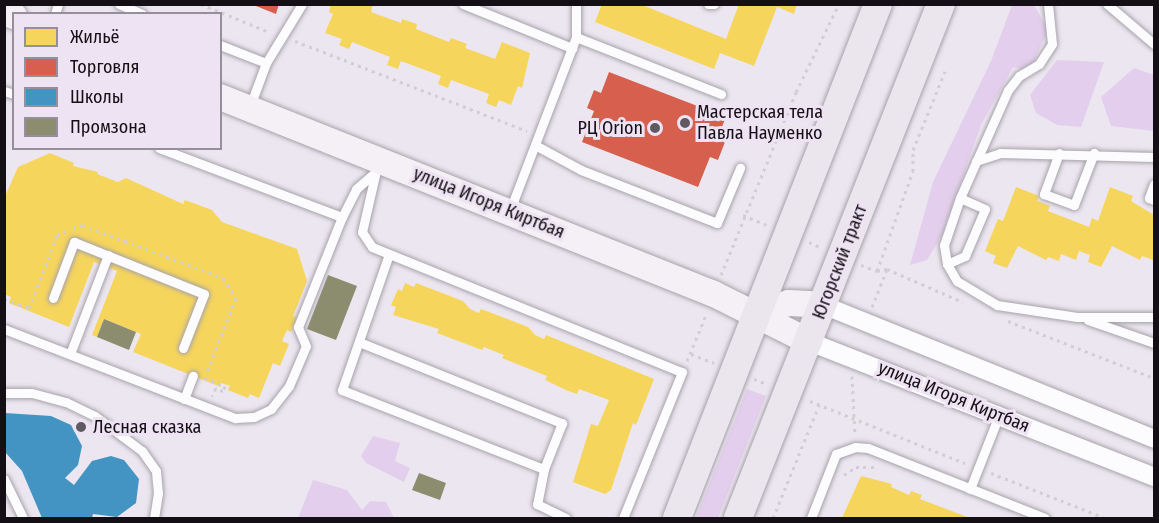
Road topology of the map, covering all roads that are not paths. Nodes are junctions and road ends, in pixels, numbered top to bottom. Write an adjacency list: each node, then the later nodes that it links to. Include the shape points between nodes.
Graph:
1 (119, 4): 12 (lane)
2 (302, 4): 18 (lane)
3 (464, 4): 13 (lane)
4 (493, 4): 13 (lane)
5 (576, 4): 14 (lane)
6 (708, 4): 7 (lane)
7 (714, 4)
8 (878, 4): 40 (main road)
9 (941, 4): 39 (main road, Югорский тракт)
10 (1048, 4): 27 (lane, via 1052,44 1039,64 1019,76 1008,90)
11 (1107, 4): 15 (lane)
12 (137, 12)
13 (489, 15): 17 (lane)
14 (576, 37): 17 (lane); 19 (lane)
15 (1155, 44)
16 (222, 46): 18 (lane)
17 (572, 48): 22 (lane)
18 (266, 63): 21 (lane)
19 (721, 94)
20 (222, 98): 21 (main road, улица Игоря Киртбая)
21 (249, 108): 28 (main road, улица Игоря Киртбая)
22 (537, 141): 29 (lane, via 581,170 717,223); 33 (lane)
23 (164, 150): 34 (lane)
24 (1059, 153): 25 (lane); 25 (lane, via 1044,194 1074,205); 27 (lane, via 1000,153)
25 (1094, 153): 26 (lane)
26 (1155, 157)
27 (976, 161): 31 (lane)
28 (376, 166): 33 (main road, улица Игоря Киртбая); 34 (lane, via 356,189); 36 (lane, via 362,232 372,247)
29 (740, 168)
30 (1155, 184): 32 (lane, via 1149,198)
31 (960, 198): 37 (lane, via 944,245); 37 (lane, via 985,209 965,256)
32 (1155, 200)
33 (510, 210): 40 (main road, улица Игоря Киртбая)
34 (342, 217): 53 (lane, via 298,327 306,346 289,386 271,409 254,417 235,418)
35 (108, 255): 38 (lane, via 74,242); 49 (lane, via 204,294); 50 (lane)
36 (388, 257): 46 (lane); 63 (lane, via 682,372)
37 (947, 264): 41 (lane, via 957,281 997,305)
38 (53, 298)
39 (822, 305): 40 (main road, улица Игоря Киртбая, via 789,303); 47 (main road, Югорский тракт); 55 (street, улица Игоря Киртбая)
40 (756, 313): 47 (main road, улица Игоря Киртбая); 64 (main road)
41 (1077, 317): 42 (lane); 45 (lane)
42 (1124, 317): 43 (lane); 45 (lane)
43 (1155, 317)
44 (4, 329): 50 (lane)
45 (1124, 331): 48 (lane)
46 (359, 342): 56 (lane, via 342,390); 56 (lane, via 562,423)
47 (810, 342): 54 (street, улица Игоря Киртбая); 65 (main road, Югорский тракт)
48 (1155, 343)
49 (183, 348)
50 (70, 354): 53 (lane)
51 (193, 376): 53 (lane)
52 (4, 393): 61 (lane, via 32,393 66,402 95,416 142,451 156,471)
53 (184, 399)
54 (999, 415): 57 (street, улица Игоря Киртбая); 59 (lane)
55 (1155, 438)
56 (544, 469): 62 (lane, via 537,504)
57 (1155, 477)
58 (4, 479): 60 (lane)
59 (970, 489): 66 (lane, via 868,448 855,447 837,454); 67 (lane)
60 (23, 519)
61 (154, 519)
62 (566, 519)
63 (622, 519)
64 (677, 519)
65 (738, 519)
66 (811, 519)
67 (1045, 519)

